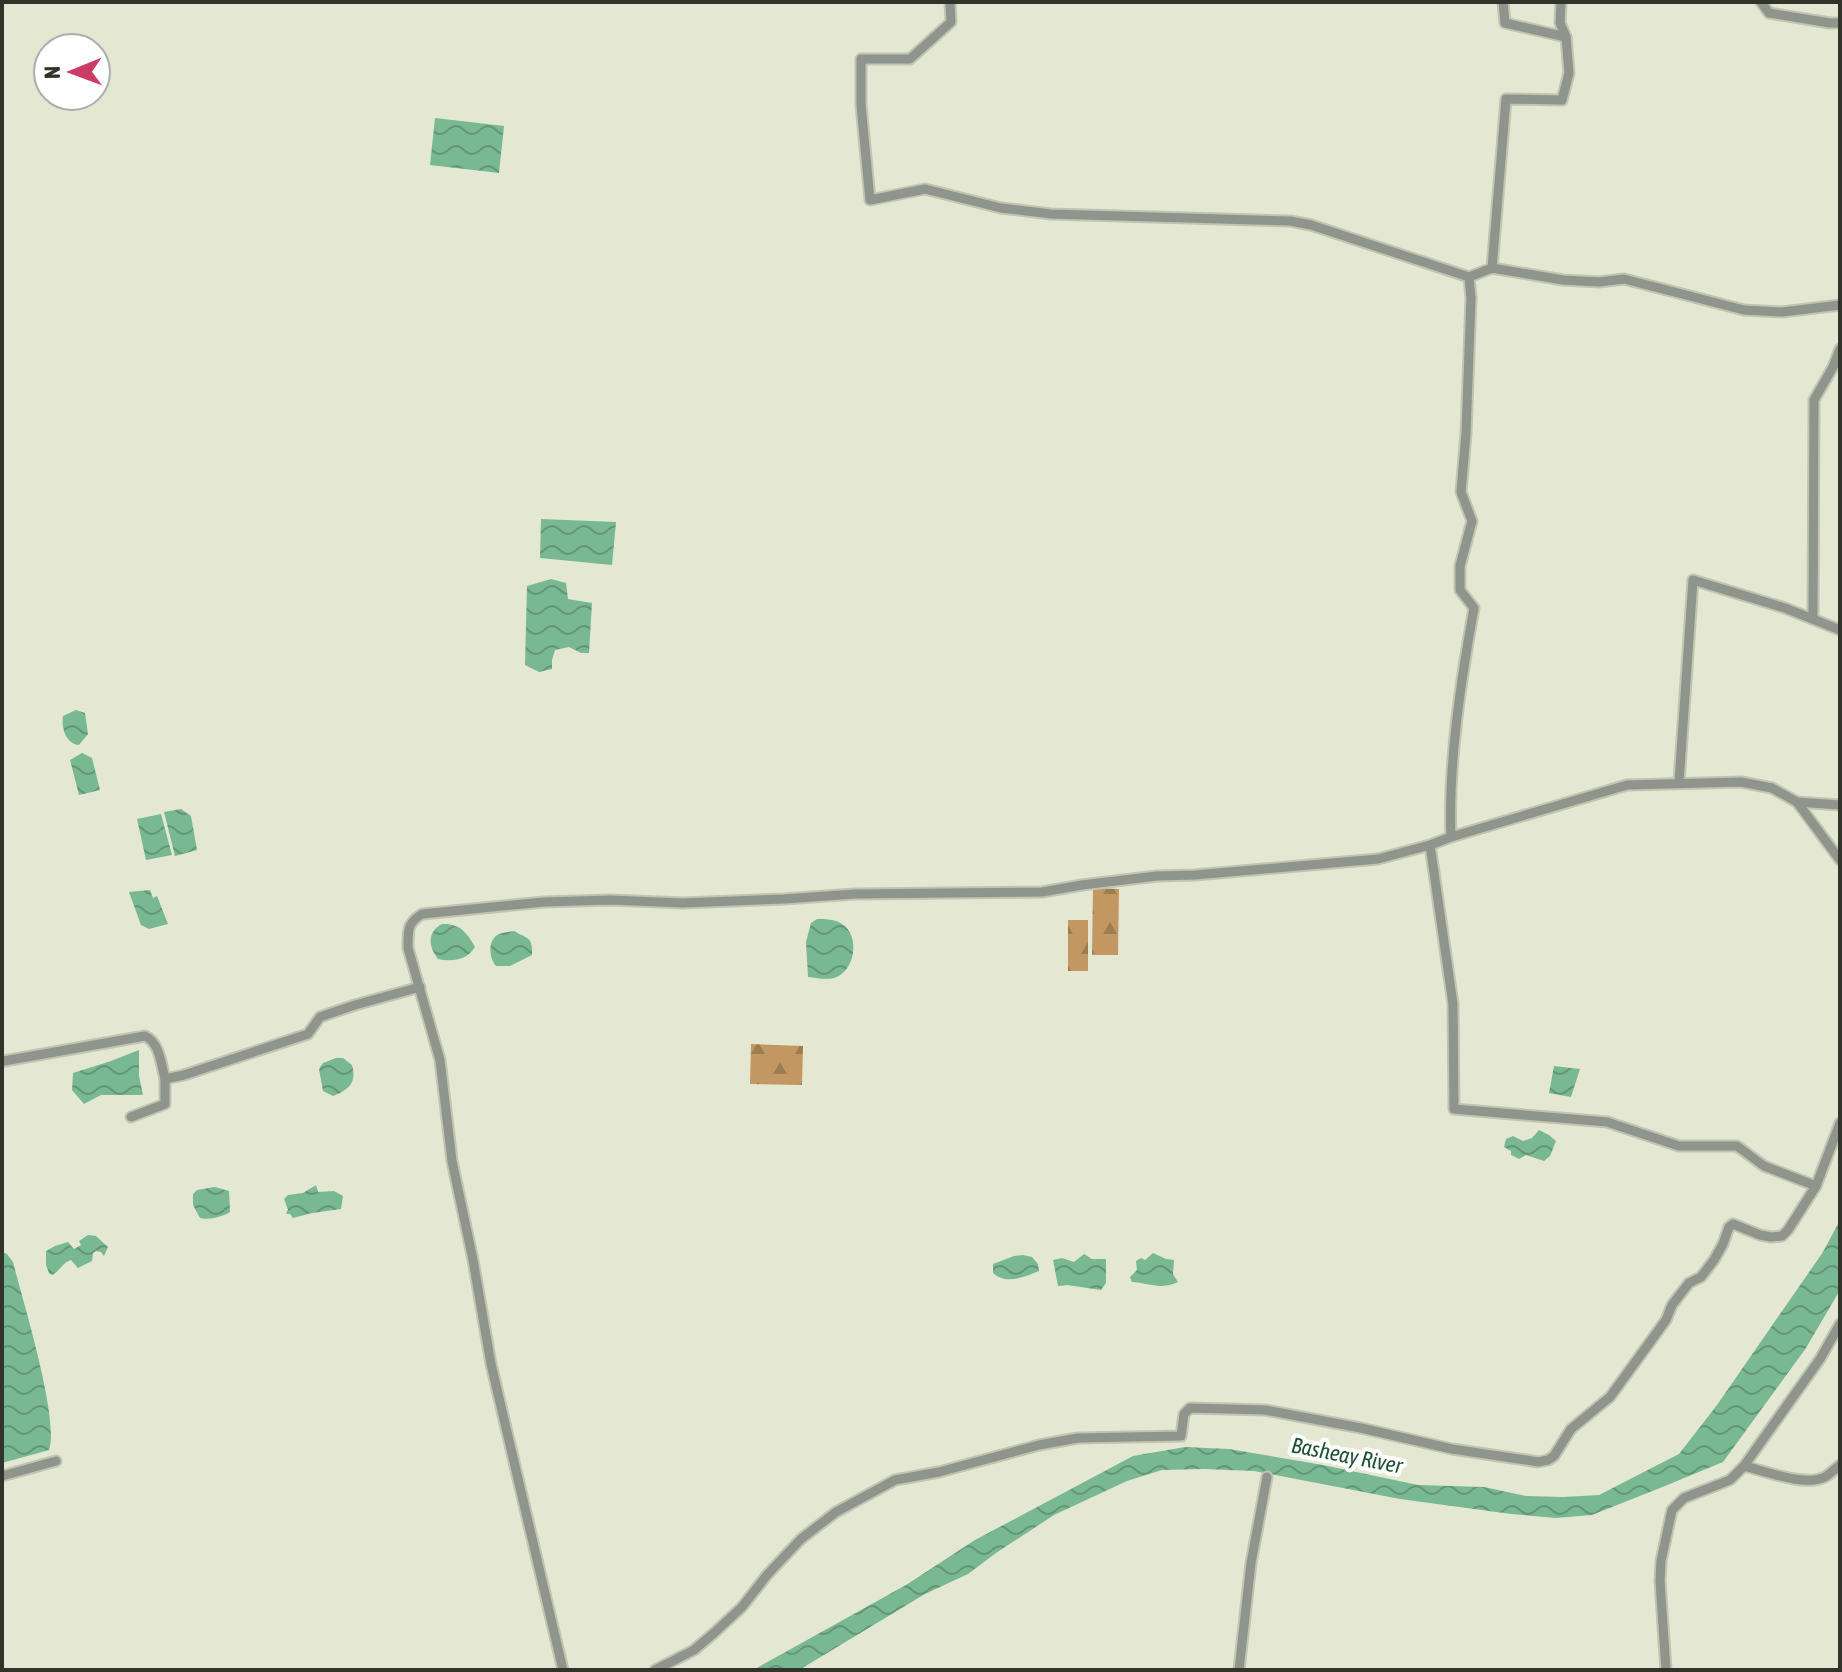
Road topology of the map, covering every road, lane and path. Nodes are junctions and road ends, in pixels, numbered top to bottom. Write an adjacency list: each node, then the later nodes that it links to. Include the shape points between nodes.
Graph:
1 (950, 2): 8 (street, via 951,22 910,59 861,59 870,200 925,189 1051,214 1290,221)
2 (1503, 2): 6 (street, via 1505,23)
3 (1561, 2): 6 (street)
4 (1761, 2): 5 (street, via 1769,13)
5 (1840, 23)
6 (1566, 37): 7 (street, via 1569,73 1562,100 1506,99)
7 (1492, 268): 8 (street); 9 (street, via 1563,280 1624,279 1744,310 1782,312)
8 (1469, 277): 17 (street, via 1461,492 1472,521 1460,566 1460,590 1474,608 1449,800)
9 (1837, 304): 10 (street)
10 (1840, 316)
11 (1840, 349): 12 (street, via 1814,400)
12 (1813, 619): 13 (street); 14 (street, via 1693,580)
13 (1840, 630)
14 (1679, 782): 15 (street, via 1756,784); 17 (street, via 1627,785)
15 (1797, 802): 16 (street); 19 (street)
16 (1840, 805)
17 (1451, 837): 18 (street)
18 (1430, 845): 20 (street, via 1378,859 1136,878 1042,892 544,902 422,914 408,932); 25 (street, via 1453,1004 1454,1109 1607,1122 1679,1146 1737,1146 1764,1166)
19 (1840, 860)
20 (420, 987): 22 (street, via 320,1017 308,1034); 32 (street, via 440,1060 452,1161 491,1364)
21 (4, 1061): 22 (street, via 145,1036 156,1046)
22 (165, 1079): 23 (street, via 165,1104)
23 (131, 1117)
24 (1840, 1123): 25 (street)
25 (1816, 1186): 33 (street, via 1782,1236 1729,1227 1714,1260 1672,1305 1618,1388 1571,1429 1548,1460 1452,1449 1265,1410 1190,1408 1181,1436 1078,1438 895,1480 836,1512 801,1539 714,1633)
26 (1840, 1324): 29 (street)
27 (56, 1461): 30 (street)
28 (1840, 1465): 29 (street, via 1824,1477 1809,1479)
29 (1744, 1466): 35 (street, via 1730,1480 1684,1498 1672,1510 1660,1581)
30 (2, 1476)
31 (1267, 1477): 34 (street)
32 (563, 1670)
33 (655, 1670)
34 (1239, 1670)
35 (1666, 1670)

